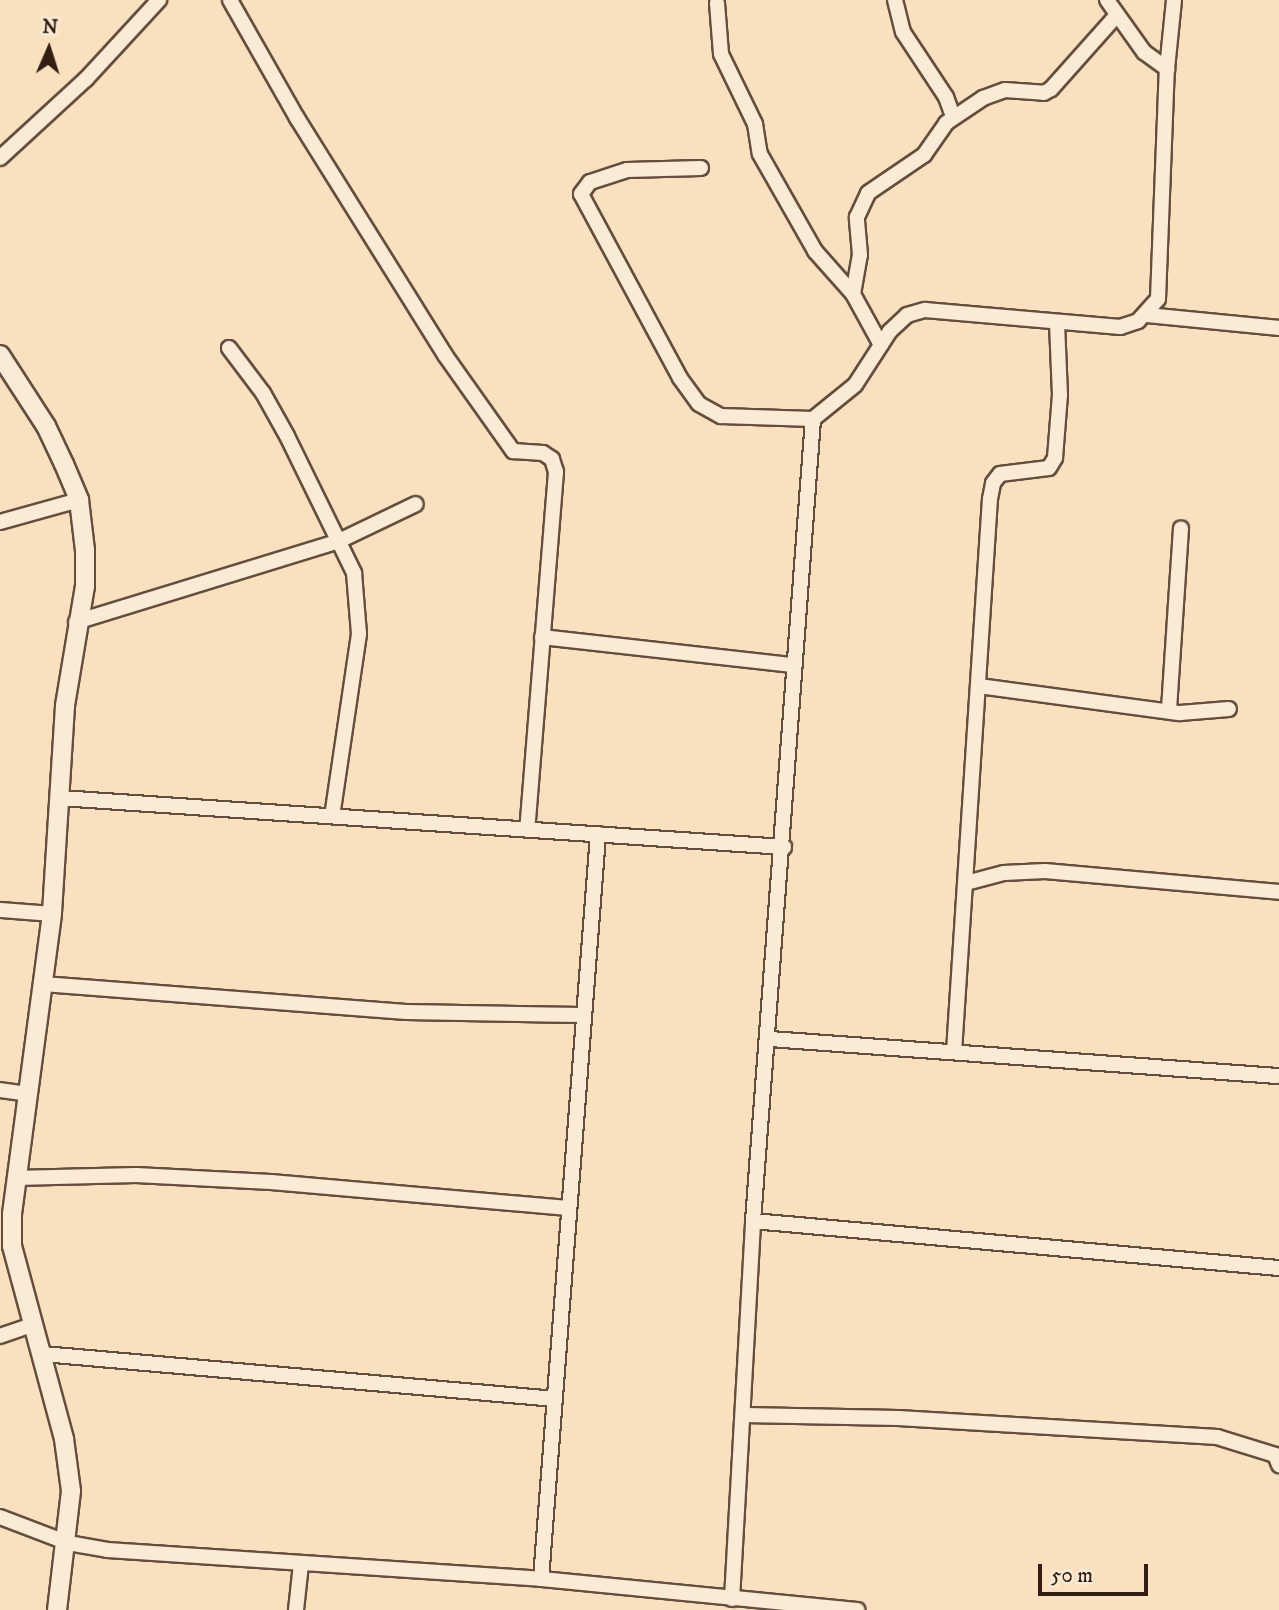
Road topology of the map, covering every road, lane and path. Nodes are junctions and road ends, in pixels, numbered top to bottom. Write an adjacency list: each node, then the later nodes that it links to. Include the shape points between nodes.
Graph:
1 (159, 0): 10 (street, via 86,79)
2 (230, 0): 26 (street, via 297,118 445,355 513,451 543,453 552,459 556,472)
3 (895, 0): 9 (street, via 902,32 946,97)
4 (1107, 0): 7 (street)
5 (1174, 0): 8 (street)
6 (717, 3): 12 (street, via 721,54 755,124 760,154 815,251)
7 (1116, 16): 8 (street, via 1144,52); 9 (street, via 1044,93 1004,90)
8 (1167, 69): 13 (street, via 1158,299)
9 (953, 116): 12 (street, via 924,155 868,193 862,203)
10 (0, 158)
11 (701, 168): 19 (street, via 627,170 583,186 583,201 680,378 699,404 721,416)
12 (853, 294): 16 (street)
13 (1147, 315): 14 (street, via 1119,327); 15 (street)
14 (1057, 322): 16 (street, via 925,310 907,315); 28 (street, via 1060,395 1055,458 1049,468 1000,474 993,483)
15 (1279, 328)
16 (881, 345): 19 (street, via 855,385)
17 (229, 348): 24 (street, via 263,393)
18 (0, 355): 20 (street, via 46,426)
19 (813, 419): 27 (street)
20 (79, 500): 22 (street); 25 (street, via 85,586)
21 (416, 504): 24 (street)
22 (0, 522)
23 (1181, 528): 29 (street)
24 (339, 541): 25 (street); 32 (street, via 354,573 359,634)
25 (76, 622): 31 (street)
26 (542, 637): 27 (street); 33 (street)
27 (792, 665): 35 (street)
28 (979, 686): 29 (street); 36 (street)
29 (1169, 709): 30 (street, via 1180,713)
30 (1229, 709)
31 (60, 798): 32 (street); 39 (street)
32 (332, 816): 33 (street)
33 (527, 828): 34 (street)
34 (598, 834): 35 (street); 41 (street)
35 (784, 847): 42 (street)
36 (966, 883): 37 (street, via 1004,873 1045,871); 43 (street)
37 (1279, 892)
38 (0, 910): 39 (street)
39 (52, 914): 40 (street)
40 (43, 984): 41 (street, via 407,1012); 46 (street)
41 (583, 1015): 48 (street)
42 (770, 1039): 43 (street); 49 (street)
43 (954, 1052): 44 (street)
44 (1278, 1076)
45 (0, 1090): 46 (street)
46 (28, 1094): 47 (street)
47 (15, 1178): 48 (street, via 136,1175 271,1182); 51 (street, via 12,1246)
48 (568, 1208): 54 (street)
49 (752, 1221): 50 (street); 55 (street)
50 (1279, 1268)
51 (34, 1324): 52 (street); 53 (street)
52 (0, 1336)
53 (43, 1354): 54 (street); 58 (street, via 64,1439 71,1491)
54 (555, 1399): 60 (street)
55 (744, 1415): 56 (street, via 898,1418 1217,1437 1275,1455); 61 (street)
56 (1279, 1465)
57 (0, 1517): 58 (street)
58 (68, 1543): 59 (street); 62 (street)
59 (301, 1564): 60 (street); 63 (street)
60 (541, 1579): 61 (street)
61 (732, 1599): 64 (street)
62 (57, 1610)
63 (296, 1610)
64 (848, 1610)

